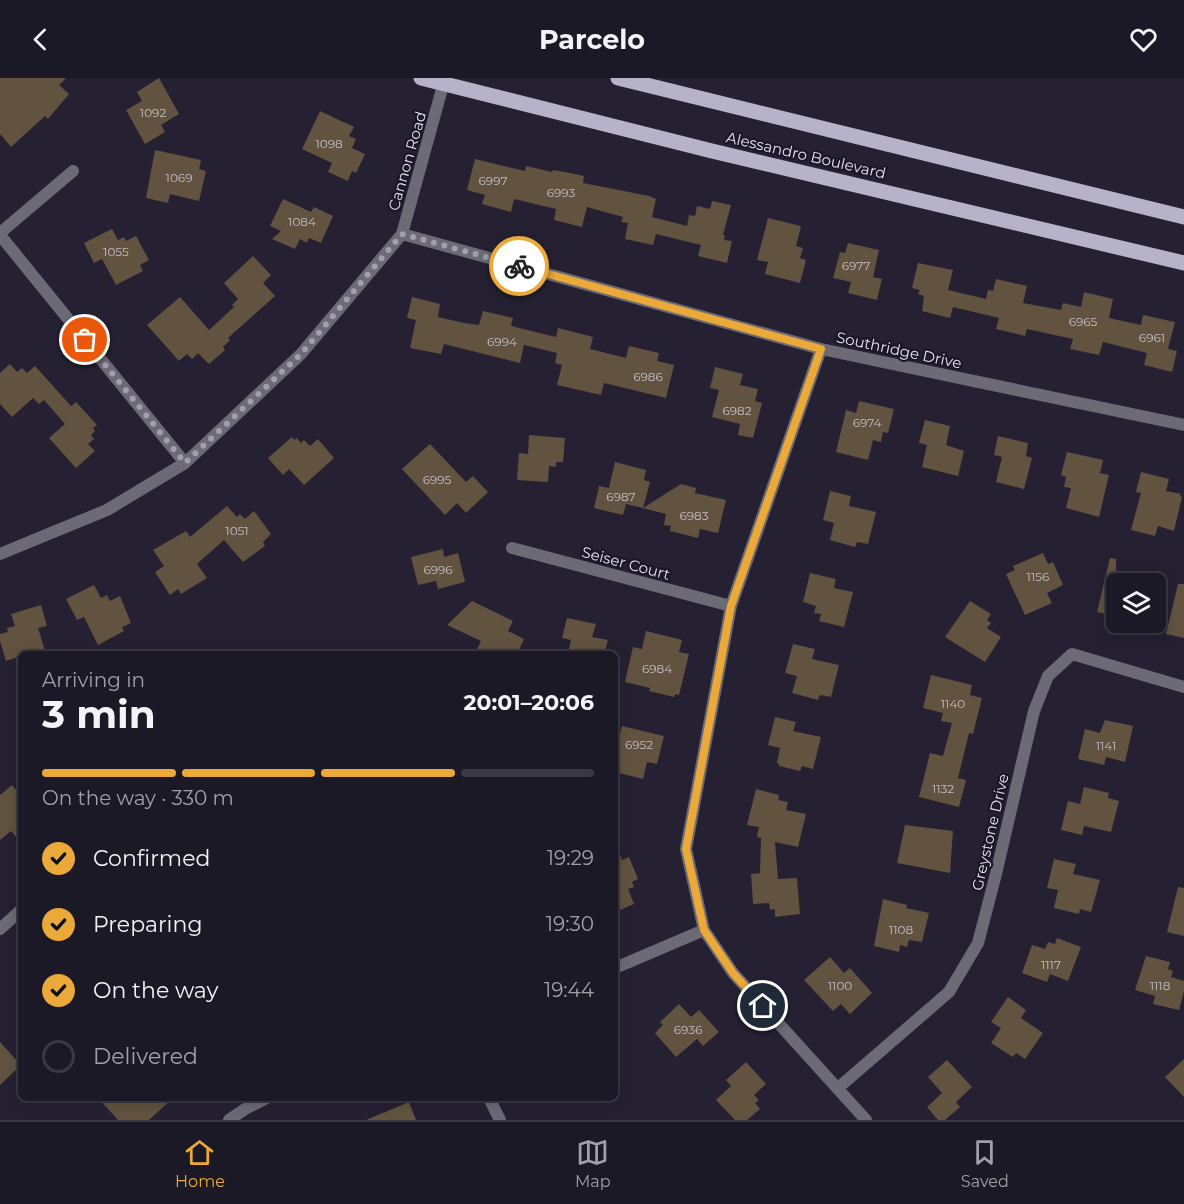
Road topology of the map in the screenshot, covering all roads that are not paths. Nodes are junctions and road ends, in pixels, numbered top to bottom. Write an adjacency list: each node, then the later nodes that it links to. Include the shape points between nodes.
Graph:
1 (421, 78): 3 (main road, Alessandro Boulevard)
2 (618, 78): 5 (main road, Alessandro Boulevard)
3 (444, 81): 7 (street, Cannon Road); 8 (main road, Alessandro Boulevard, via 735,156)
4 (73, 171): 6 (street)
5 (1184, 217)
6 (0, 234): 11 (street)
7 (402, 234): 9 (street, Southridge Drive); 11 (street, Cannon Road, via 301,354)
8 (1184, 263)
9 (821, 349): 10 (street, Southridge Drive); 14 (street)
10 (1184, 425)
11 (185, 463): 13 (street, Cannon Road, via 107,510)
12 (512, 548): 14 (street, Seiser Court)
13 (0, 554)
14 (731, 606): 18 (street, via 686,849)
15 (1184, 687): 20 (street, Greystone Drive, via 1072,654 1048,676 1034,711 978,943 948,992)
16 (18, 913): 17 (street)
17 (0, 928)
18 (704, 930): 19 (street); 20 (street, via 733,973)
19 (618, 967)
20 (838, 1088): 25 (street)
21 (261, 1101): 23 (street)
22 (490, 1101): 24 (street)
23 (229, 1120)
24 (500, 1120)
25 (866, 1120)

